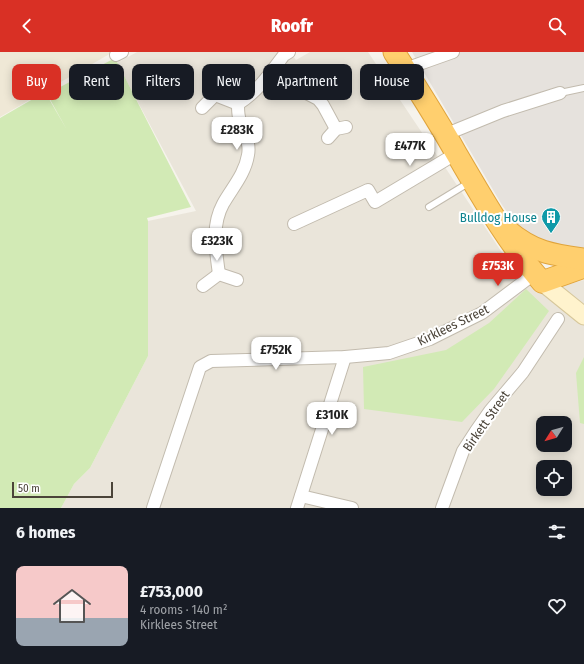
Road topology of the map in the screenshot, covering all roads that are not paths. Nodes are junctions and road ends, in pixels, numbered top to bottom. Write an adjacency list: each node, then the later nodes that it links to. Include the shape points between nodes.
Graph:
1 (288, 52): 4 (street)
2 (394, 52): 5 (highway)
3 (453, 52): 6 (street)
4 (278, 64)
5 (402, 64)
6 (419, 64)
7 (263, 82): 14 (street, via 251,96)
8 (584, 88): 9 (lane)
9 (560, 93): 17 (street, via 503,111 454,131)
10 (210, 100): 15 (street)
11 (228, 100): 14 (street)
12 (319, 100): 16 (street)
13 (424, 100): 17 (highway)
14 (238, 104): 24 (street, via 249,154 246,166 217,219 216,248)
15 (202, 108)
16 (337, 131)
17 (452, 145): 18 (highway); 21 (street, via 375,202 368,190)
18 (472, 180): 19 (lane); 20 (highway)
19 (429, 207)
20 (495, 220): 22 (highway, via 520,241 539,250); 25 (highway, via 514,249)
21 (294, 224)
22 (584, 259)
23 (584, 267): 25 (highway)
24 (219, 274): 26 (street); 27 (street)
25 (538, 278): 28 (street); 30 (street, Kirklees Street, via 473,318 430,339 389,353)
26 (238, 280)
27 (203, 286)
28 (584, 316)
29 (558, 319): 35 (street, Birkett Street, via 540,338 523,372 490,410 463,452)
30 (345, 357): 31 (street); 32 (street, Kirklees Street, via 210,362 200,367)
31 (301, 496): 33 (street); 34 (street)
32 (153, 508)
33 (297, 508)
34 (352, 508)
35 (442, 508)

